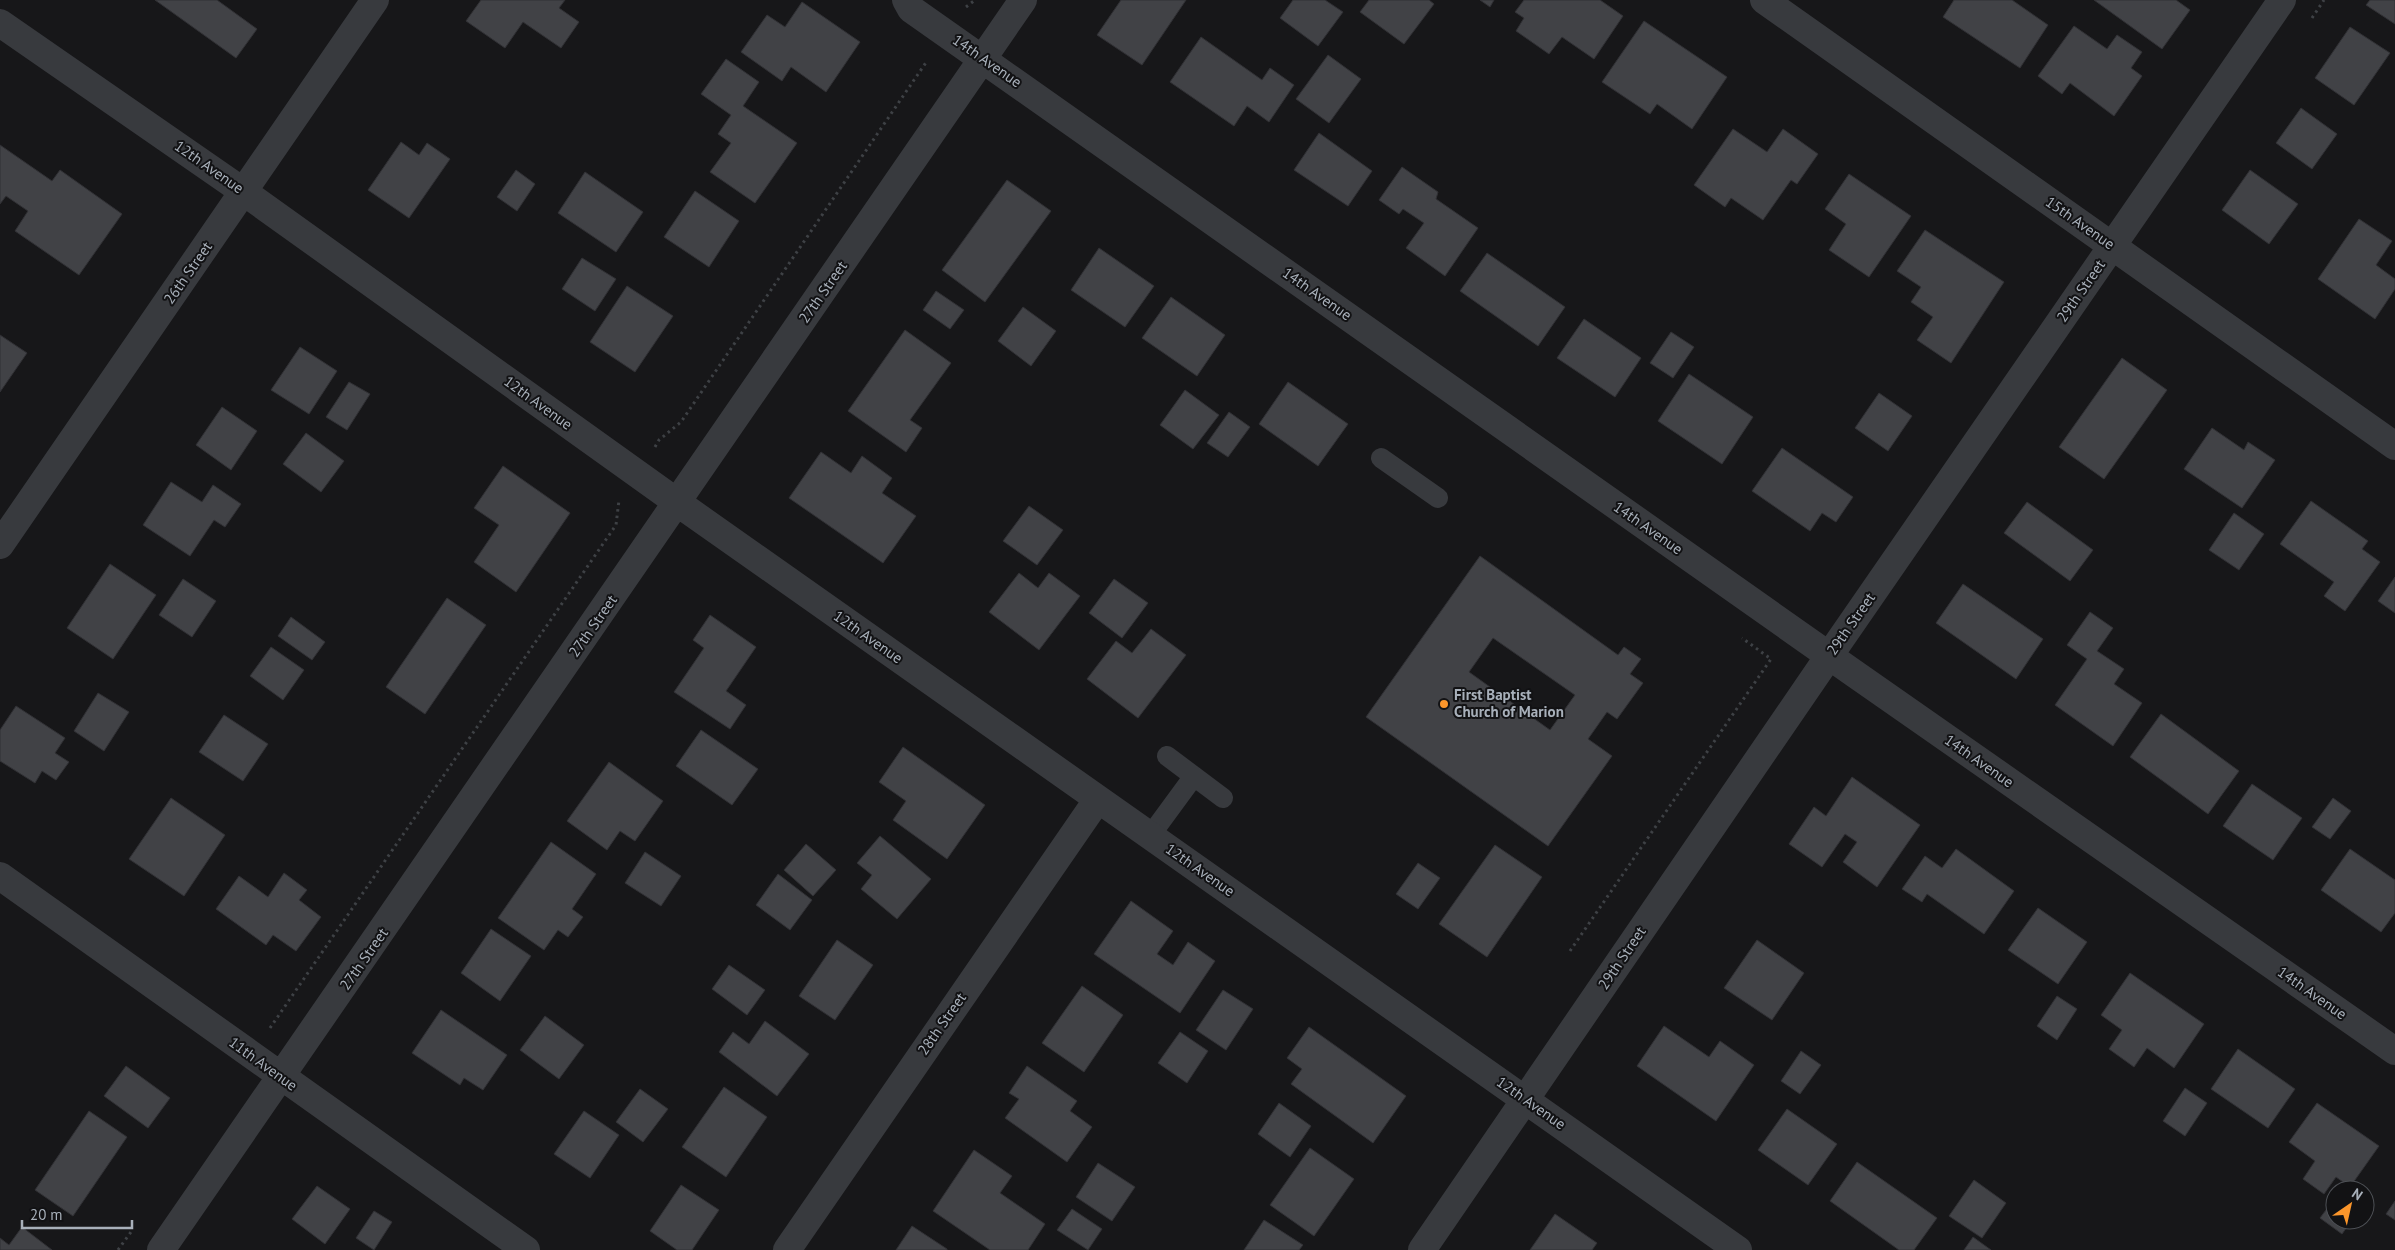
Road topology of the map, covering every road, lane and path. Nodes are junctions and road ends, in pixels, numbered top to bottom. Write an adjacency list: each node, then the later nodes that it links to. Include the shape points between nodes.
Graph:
1 (376, 0): 10 (street, 26th Street)
2 (906, 0): 8 (street, 14th Avenue, via 912,9)
3 (975, 0): 8 (path, via 963,10)
4 (1024, 0): 9 (street, 27th Street)
5 (1764, 0): 11 (street, 15th Avenue)
6 (2282, 0): 11 (street, 29th Street)
7 (0, 23): 10 (street, 12th Avenue)
8 (947, 33): 9 (street, 14th Avenue); 14 (path, via 681,422 659,440)
9 (983, 58): 16 (street, 27th Street); 19 (street, 14th Avenue)
10 (244, 192): 14 (street, 12th Avenue); 17 (street, 26th Street)
11 (2112, 246): 12 (street, 15th Avenue); 19 (street, 29th Street)
12 (2395, 446)
13 (1381, 458): 15 (lane)
14 (637, 474): 16 (street, 12th Avenue); 28 (path, via 618,502 616,525)
15 (1438, 498)
16 (678, 503): 22 (street, 12th Avenue); 29 (street, 27th Street)
17 (0, 545)
18 (1739, 636): 26 (path, via 1771,659)
19 (1829, 656): 27 (street, 14th Avenue); 30 (street, 29th Street)
20 (1167, 756): 21 (lane)
21 (1194, 776): 23 (lane); 24 (lane)
22 (1098, 798): 24 (street, 12th Avenue); 35 (street, 28th Street)
23 (1223, 798)
24 (1150, 836): 30 (street, 12th Avenue)
25 (0, 876): 28 (street, 11th Avenue)
26 (1570, 951)
27 (2395, 1051)
28 (251, 1056): 29 (street, 11th Avenue)
29 (282, 1078): 33 (street, 27th Street); 34 (street, 11th Avenue)
30 (1525, 1100): 36 (street, 29th Street); 37 (street, 12th Avenue)
31 (135, 1226): 32 (path)
32 (118, 1250)
33 (161, 1250)
34 (526, 1250)
35 (787, 1250)
36 (1422, 1250)
37 (1738, 1250)

